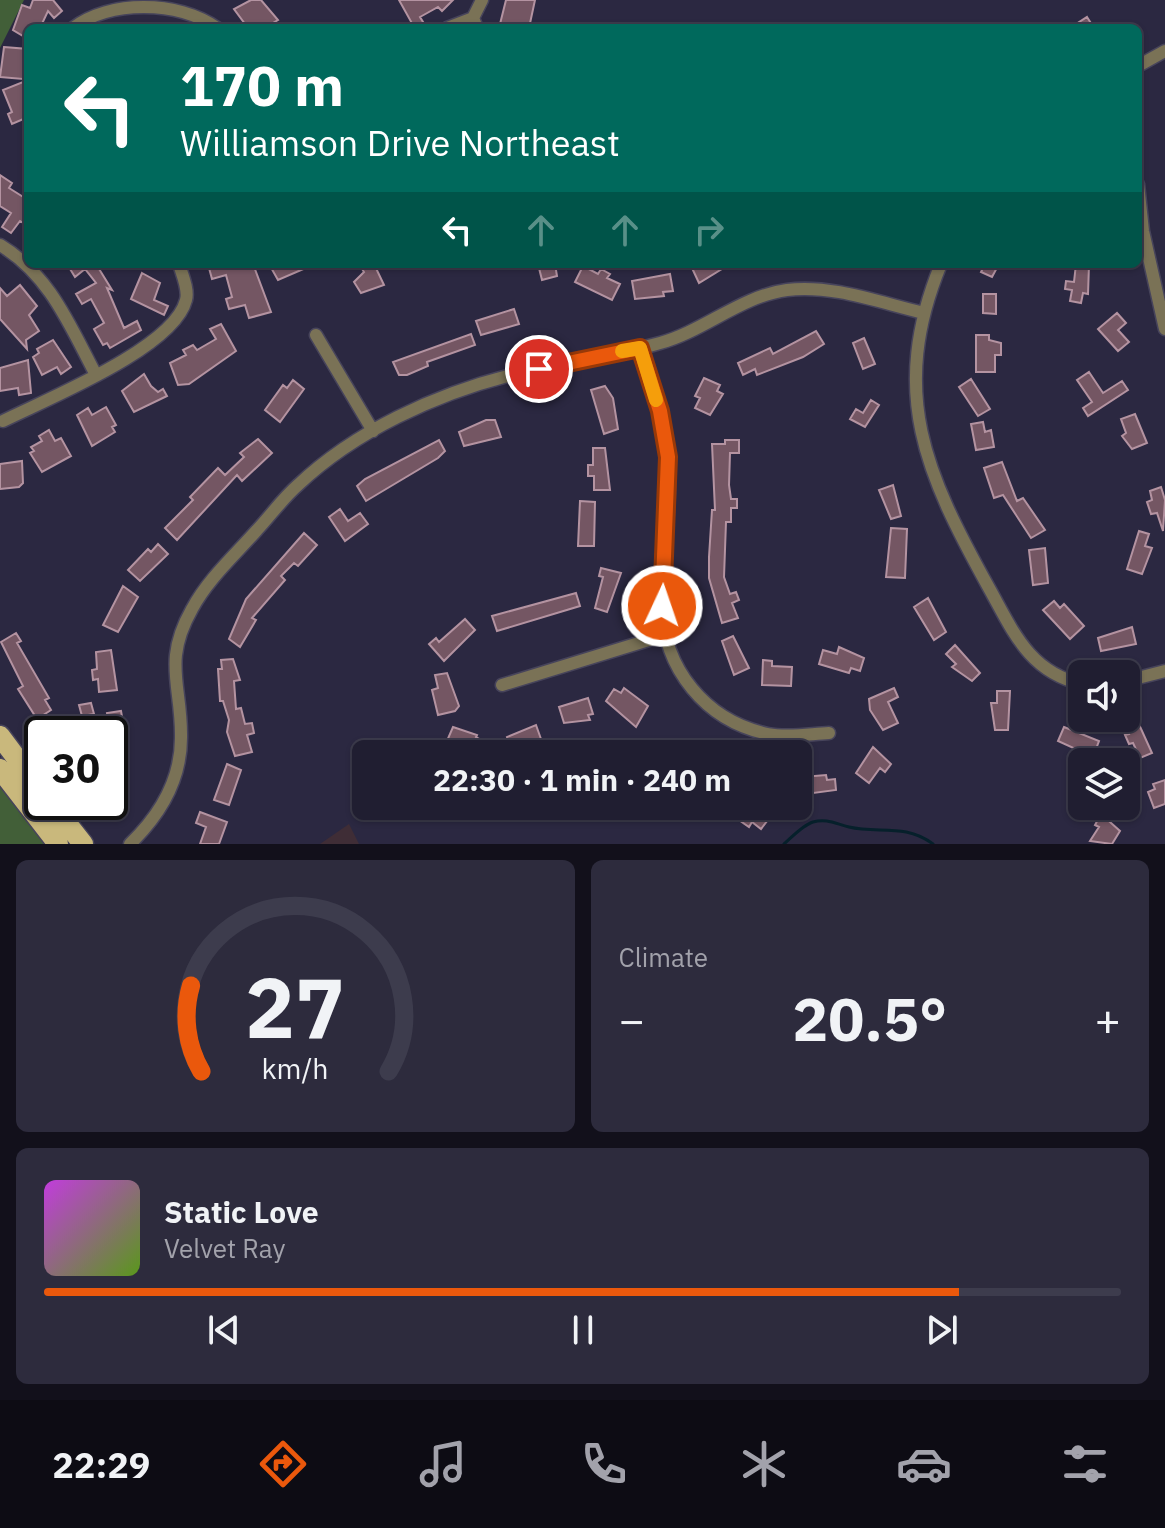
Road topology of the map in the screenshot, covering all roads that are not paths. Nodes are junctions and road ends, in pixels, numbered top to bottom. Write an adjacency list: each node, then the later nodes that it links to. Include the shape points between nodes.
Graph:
1 (482, 0): 3 (street)
2 (172, 1): 4 (street, via 102,7); 5 (street)
3 (475, 23)
4 (79, 24)
5 (210, 24)
6 (1165, 51): 7 (street)
7 (1142, 64)
8 (1142, 222): 15 (street)
9 (0, 245): 10 (street)
10 (24, 263)
11 (30, 268): 18 (street, via 52,292)
12 (180, 268): 18 (street, via 187,297 177,323)
13 (940, 268): 14 (street)
14 (924, 313): 17 (street, via 824,290 788,289 752,299 679,337); 24 (street, via 916,388 935,486 1021,647 1049,672)
15 (1165, 329)
16 (316, 335): 20 (street)
17 (640, 348): 20 (street, via 485,382); 21 (street, via 668,457)
18 (96, 375): 19 (street)
19 (3, 421)
20 (373, 431): 33 (street, via 297,486 193,606 174,658 181,736 176,771 162,807)
21 (665, 635): 25 (street); 26 (street, via 686,682 724,718 771,734)
22 (1165, 671): 23 (street)
23 (1140, 677)
24 (1068, 679)
25 (502, 685)
26 (829, 733)
27 (0, 736): 28 (main road)
28 (24, 768)
29 (0, 769): 31 (main road)
30 (64, 820): 32 (main road)
31 (58, 844)
32 (83, 844)
33 (130, 844)

